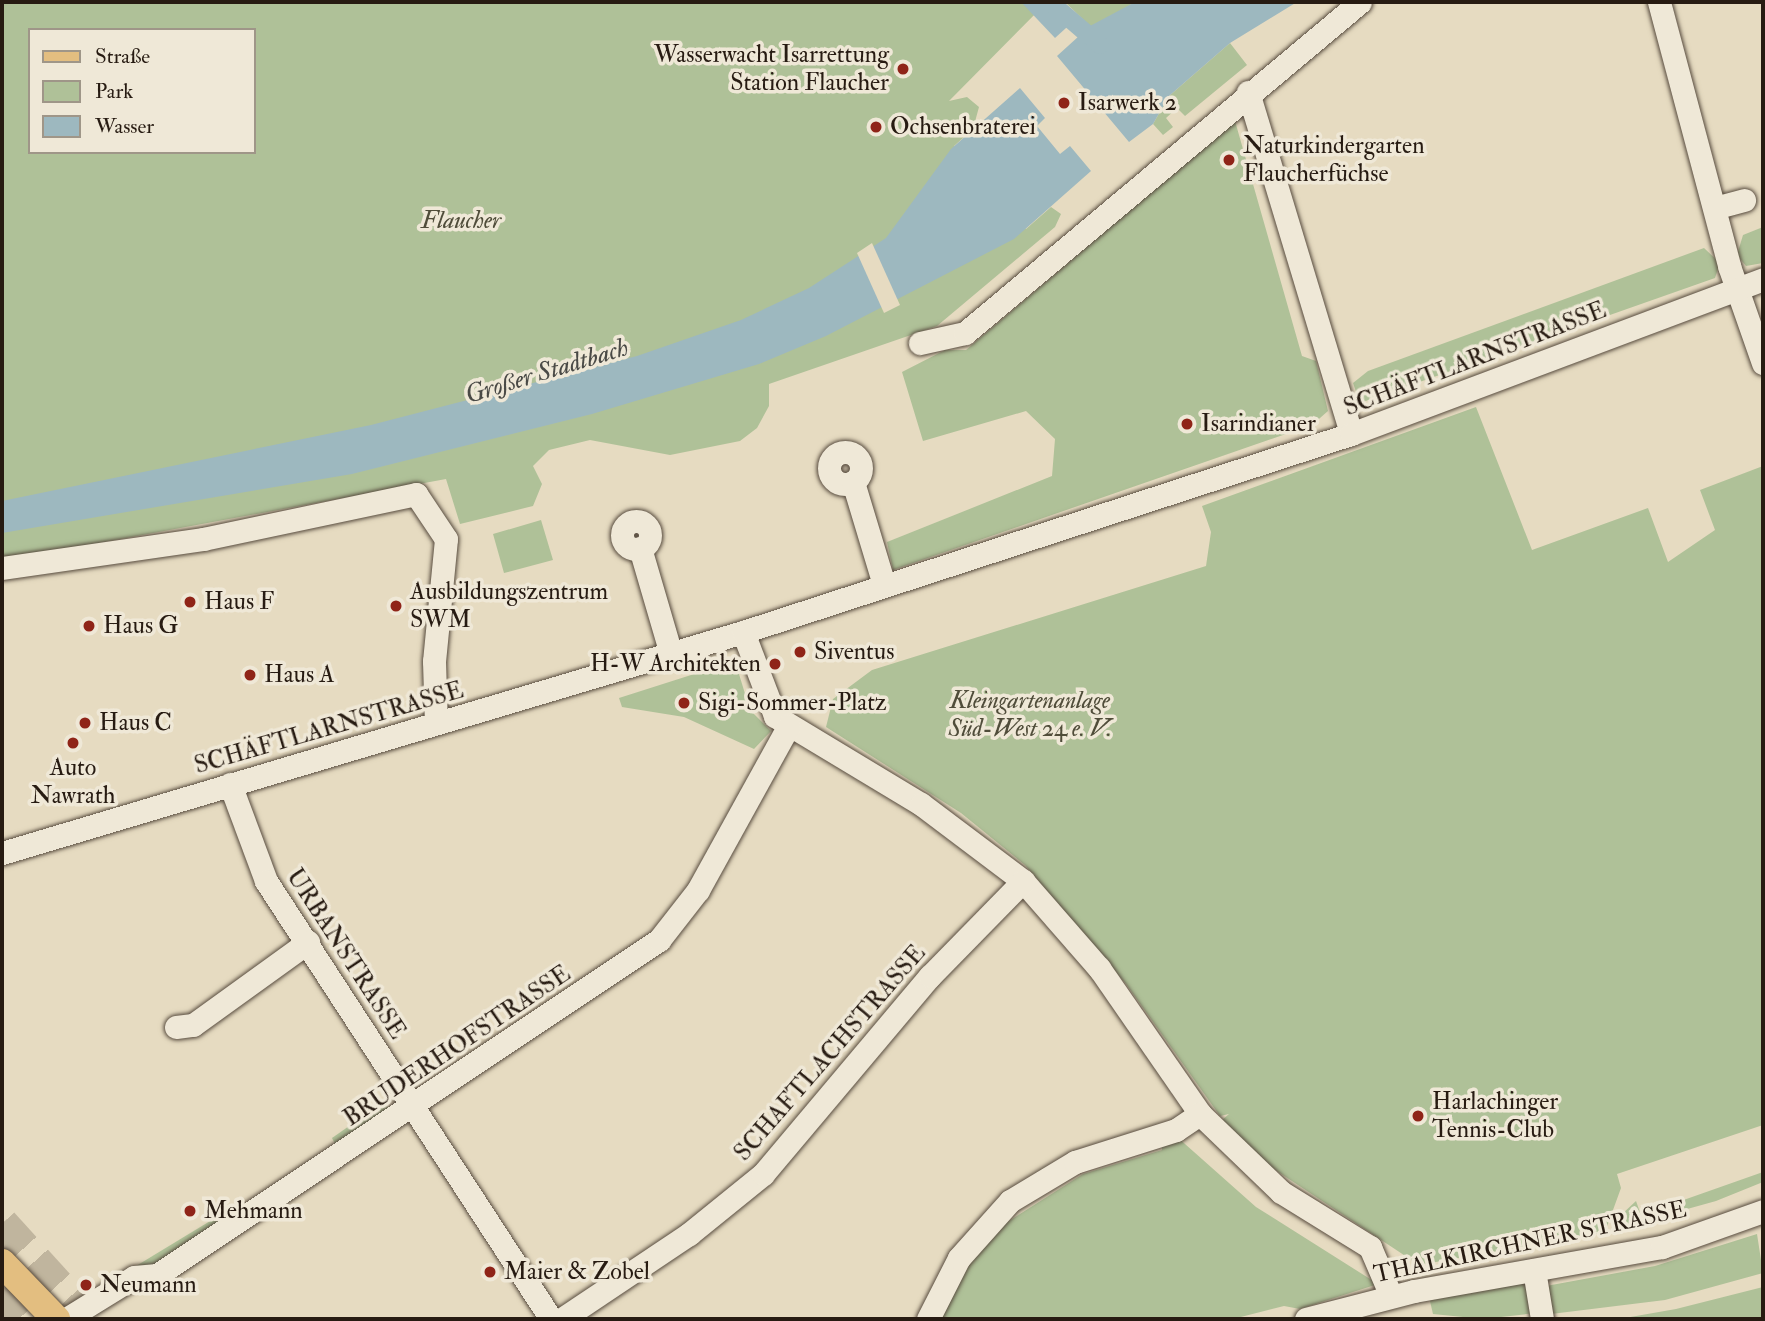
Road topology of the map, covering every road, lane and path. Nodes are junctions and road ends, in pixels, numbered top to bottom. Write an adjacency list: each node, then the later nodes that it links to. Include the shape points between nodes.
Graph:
1 (1360, 2): 3 (street)
2 (1659, 2): 5 (street)
3 (1248, 92): 8 (street, via 965,333); 10 (street)
4 (1744, 200): 5 (street)
5 (1719, 219): 7 (street)
6 (1763, 279): 7 (street, SCHÄFTLARNSTRASSE)
7 (1737, 288): 9 (street); 10 (street, SCHÄFTLARNSTRASSE)
8 (920, 343)
9 (1763, 363)
10 (1351, 434): 14 (street, SCHÄFTLARNSTRASSE)
11 (853, 482): 14 (street)
12 (640, 548): 16 (street)
13 (2, 568): 17 (street, via 203,539 416,494 446,539 425,678)
14 (884, 584): 15 (street, SCHÄFTLARNSTRASSE)
15 (743, 632): 16 (street, SCHÄFTLARNSTRASSE); 18 (street, via 768,705)
16 (671, 654): 17 (street, SCHÄFTLARNSTRASSE)
17 (436, 723): 19 (street, SCHÄFTLARNSTRASSE)
18 (789, 725): 21 (street, via 922,804); 24 (street, BRUDERHOFSTRASSE, via 698,890 659,940)
19 (230, 784): 20 (street, SCHÄFTLARNSTRASSE); 22 (street, URBANSTRASSE, via 266,881)
20 (2, 853)
21 (1023, 881): 25 (street, via 1099,968); 33 (street, SCHAFTLACHSTRASSE, via 930,976 762,1174 689,1234)
22 (308, 942): 23 (street, via 193,1025); 24 (street, URBANSTRASSE)
23 (176, 1027)
24 (414, 1108): 31 (street, BRUDERHOFSTRASSE, via 157,1275 134,1277); 32 (street, URBANSTRASSE)
25 (1200, 1114): 29 (street, via 1281,1192 1370,1247); 34 (street, via 1176,1130 1075,1162 1010,1201 959,1258)
26 (1762, 1215): 28 (street, THALKIRCHNER STRASSE, via 1662,1247)
27 (2, 1263): 30 (main road)
28 (1534, 1270): 29 (street, THALKIRCHNER STRASSE); 36 (street)
29 (1391, 1296): 35 (street, THALKIRCHNER STRASSE)
30 (56, 1319)
31 (66, 1319)
32 (551, 1319)
33 (562, 1319)
34 (928, 1319)
35 (1306, 1319)
36 (1542, 1319)

